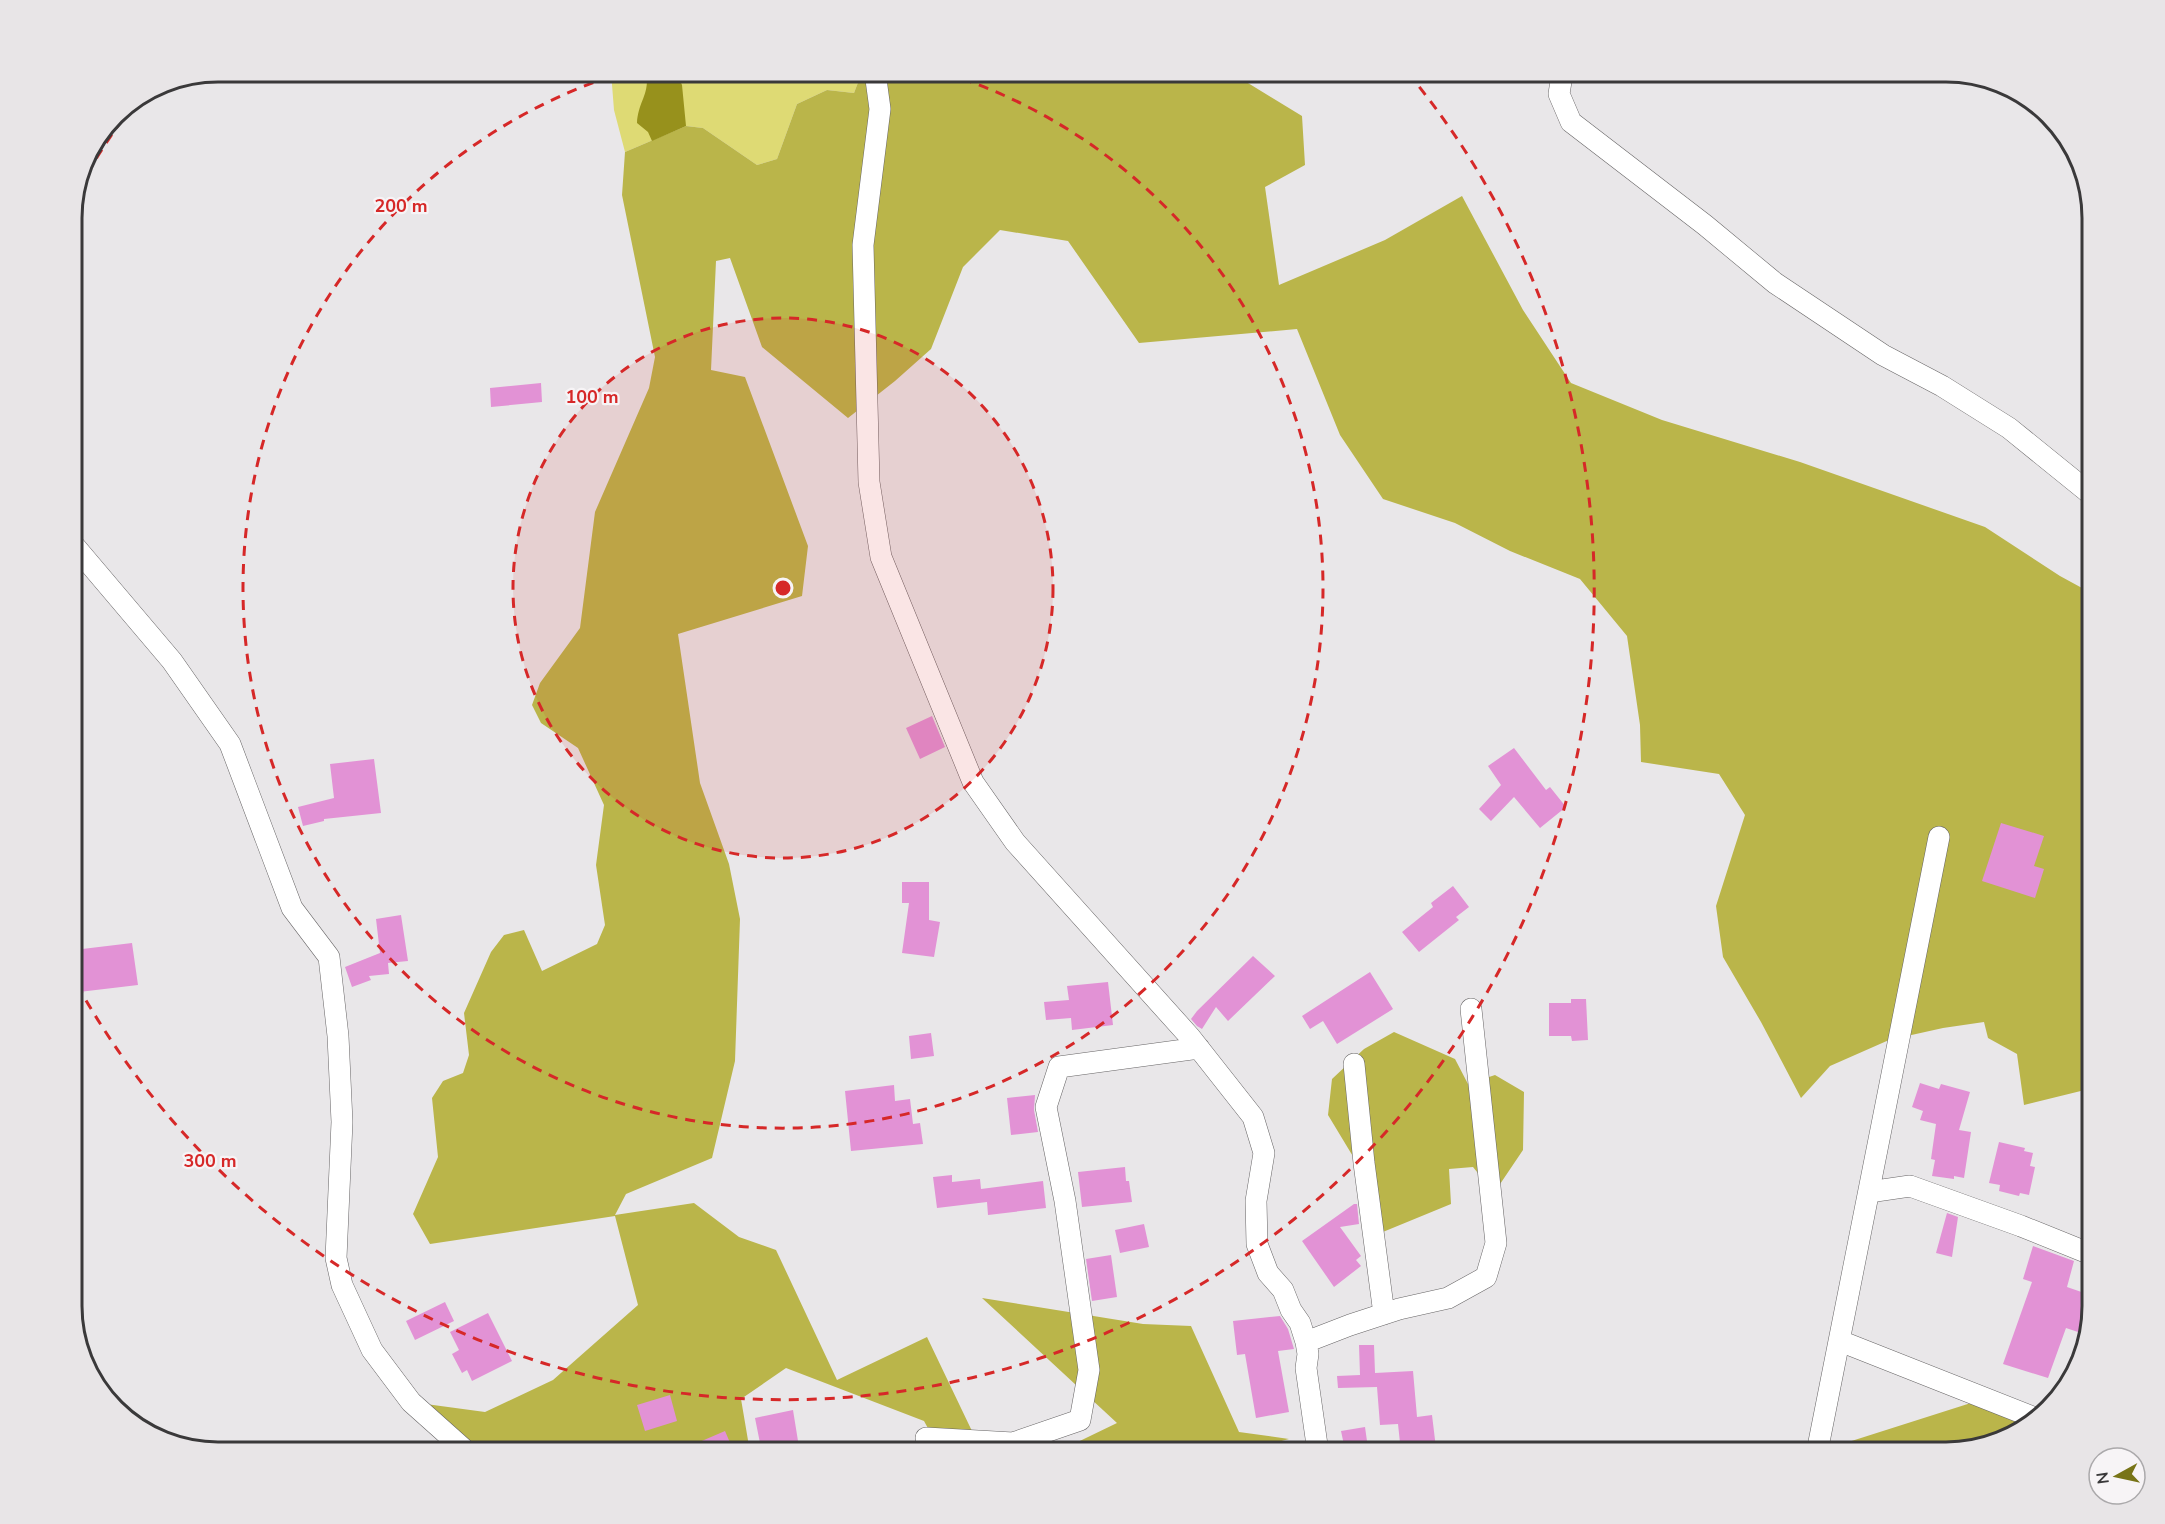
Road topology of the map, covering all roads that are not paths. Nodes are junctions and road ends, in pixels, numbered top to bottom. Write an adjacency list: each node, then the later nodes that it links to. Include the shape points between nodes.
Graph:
1 (876, 83): 7 (street, via 880,109 863,245 868,482 882,557 974,782 1015,842)
2 (1561, 83): 3 (street, via 1559,94 1571,122 1775,283 1883,355 2009,428)
3 (2082, 487)
4 (83, 556): 16 (street, via 172,661 230,744 292,908 329,957 342,1122 336,1258 342,1286 372,1350 404,1394)
5 (1939, 837): 9 (street)
6 (1471, 1009): 11 (street, via 1497,1243 1486,1277 1449,1298)
7 (1199, 1048): 13 (street, via 1253,1117 1264,1153 1256,1201 1257,1244 1268,1273 1300,1323); 18 (street, via 1059,1067 1046,1107 1065,1201 1089,1370 1080,1419)
8 (1354, 1064): 11 (street)
9 (1869, 1192): 10 (street, via 1910,1186); 12 (street)
10 (2082, 1251)
11 (1384, 1314): 13 (street)
12 (1840, 1341): 14 (street); 20 (street)
13 (1306, 1342): 19 (street)
14 (2027, 1415)
15 (926, 1438): 17 (street)
16 (456, 1442)
17 (996, 1442)
18 (1016, 1442)
19 (1317, 1442)
20 (1819, 1442)

